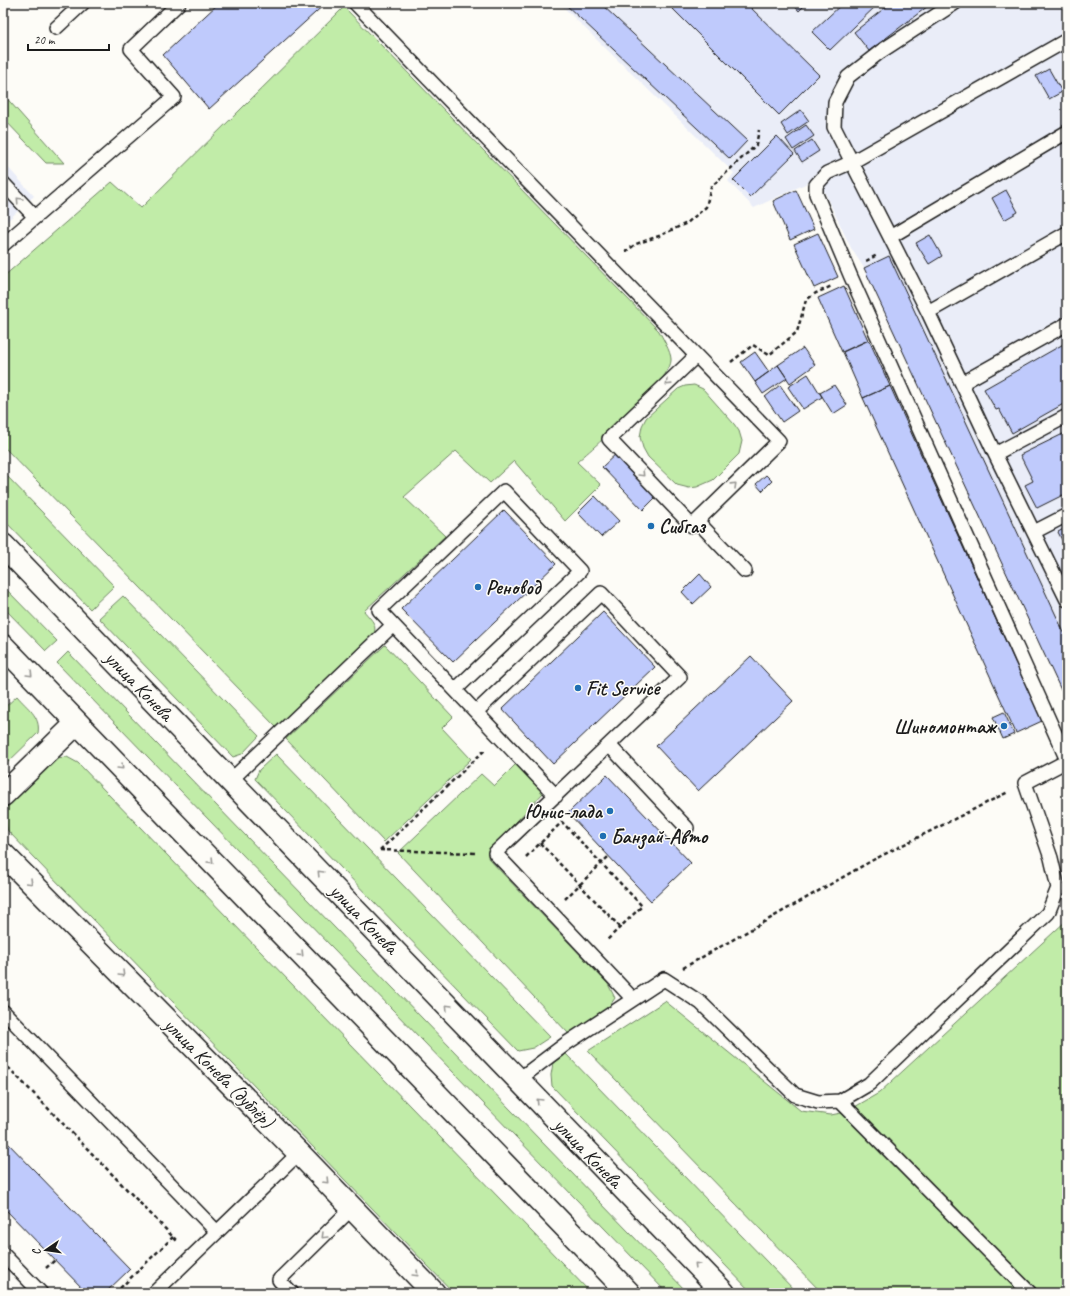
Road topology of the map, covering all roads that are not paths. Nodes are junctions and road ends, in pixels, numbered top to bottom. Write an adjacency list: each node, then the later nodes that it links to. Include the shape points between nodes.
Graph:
1 (83, 3): 5 (lane)
2 (179, 3): 10 (lane, via 131,49 174,97)
3 (355, 3): 16 (lane)
4 (955, 3): 8 (lane, via 880,52 848,77 835,102 834,127)
5 (56, 28)
6 (1067, 40): 8 (lane)
7 (1067, 132): 12 (lane)
8 (852, 162): 12 (lane); 32 (lane, via 827,173 816,185 816,194)
9 (3, 183): 10 (lane, one-way to 9)
10 (35, 217): 13 (lane)
11 (1067, 233): 14 (lane)
12 (892, 242): 14 (lane)
13 (3, 245)
14 (928, 312): 17 (lane)
15 (1067, 324): 17 (lane)
16 (696, 356): 21 (lane, one-way to 16, via 780,441); 21 (lane, one-way to 21, via 609,439 692,526)
17 (962, 383): 19 (lane)
18 (1067, 416): 19 (lane)
19 (995, 454): 22 (lane)
20 (1067, 514): 22 (lane)
21 (697, 521): 24 (lane)
22 (1034, 532): 25 (lane)
23 (3, 545): 33 (main road, улица Конева)
24 (745, 571)
25 (1067, 598)
26 (393, 625): 28 (lane); 28 (lane, via 379,610 504,491 580,571); 33 (lane)
27 (3, 646): 30 (main road, one-way to 30)
28 (455, 690): 29 (lane)
29 (476, 712): 31 (lane, via 601,593 680,677); 35 (lane)
30 (77, 723): 34 (main road); 50 (main road, one-way to 50)
31 (609, 745): 35 (lane); 36 (lane)
32 (1067, 761): 41 (lane, via 1025,783 1051,858 1058,888 1048,913 869,1084)
33 (231, 780): 40 (main road, улица Конева, one-way to 33)
34 (3, 795)
35 (556, 796): 38 (lane, via 495,853)
36 (687, 828)
37 (3, 854): 42 (main road, улица Конева (дублёр), one-way to 42)
38 (633, 999): 40 (lane, via 567,1043); 41 (lane, via 664,979 701,1003 795,1095 818,1102)
39 (3, 1011): 44 (lane)
40 (518, 1080): 51 (main road, улица Конева, one-way to 40)
41 (840, 1101): 52 (lane)
42 (299, 1153): 43 (main road, улица Конева (дублёр), one-way to 43); 44 (lane)
43 (352, 1208): 48 (lane, one-way to 48, via 279,1280); 49 (main road, улица Конева (дублёр), one-way to 49)
44 (217, 1232): 47 (lane)
45 (3, 1254): 46 (lane)
46 (41, 1293)
47 (154, 1293)
48 (292, 1293)
49 (434, 1293)
50 (629, 1293)
51 (724, 1293)
52 (1030, 1293)

